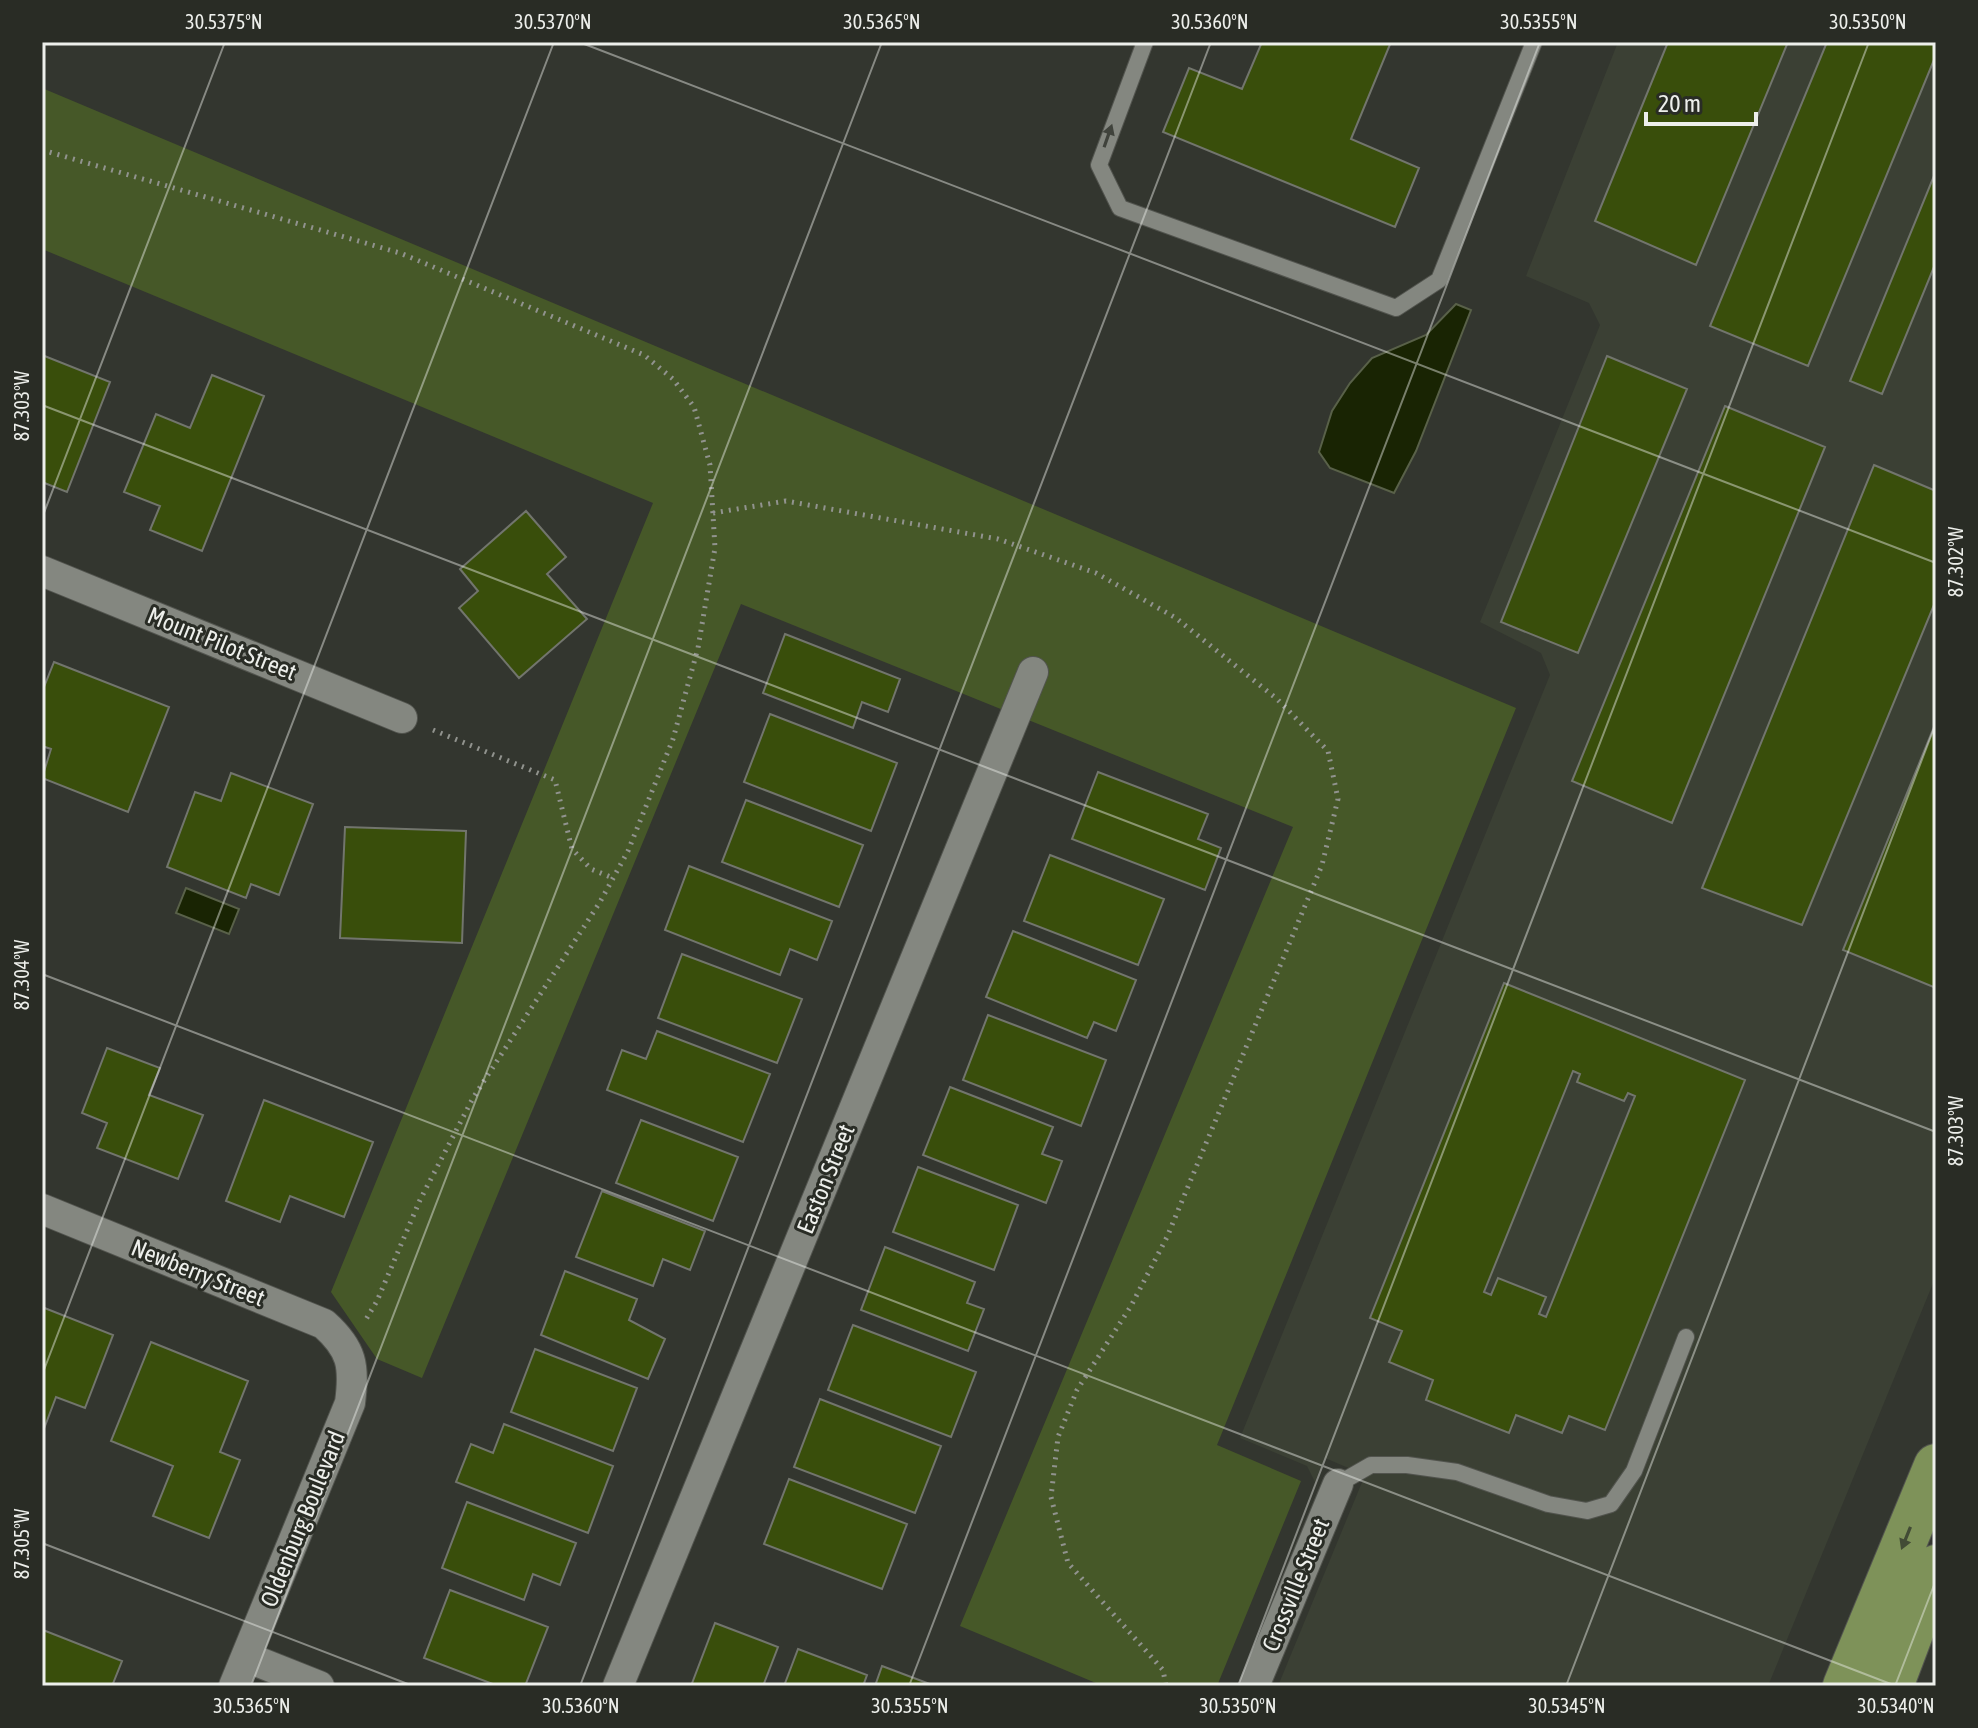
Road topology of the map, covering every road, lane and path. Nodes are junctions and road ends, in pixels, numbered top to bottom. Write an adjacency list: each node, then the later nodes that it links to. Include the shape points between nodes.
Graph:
1 (1145, 42): 2 (lane, one-way to 1, via 1439,280 1396,308 1120,208 1099,165)
2 (1534, 42)
3 (42, 150): 4 (path, via 400,253 644,355 673,379 694,407 710,465)
4 (713, 513): 8 (path, via 715,548 698,648 673,739); 19 (path, via 786,501 998,539 1096,573 1176,618 1277,699 1328,751 1338,799 1322,865 1167,1237 1077,1390 1058,1437 1051,1497 1068,1563 1163,1670)
5 (42, 571): 7 (street, Mount Pilot Street)
6 (1033, 672): 18 (street, Easton Street)
7 (402, 718): 8 (path, via 555,780 572,849 591,869)
8 (613, 878): 11 (path, via 473,1098 420,1200 377,1301)
9 (42, 1209): 11 (street, Newberry Street, via 324,1324)
10 (1686, 1337): 13 (lane, via 1634,1471 1611,1504 1574,1509 1457,1472 1407,1465 1371,1465)
11 (347, 1348): 15 (street, Oldenburg Boulevard, via 354,1375 350,1403)
12 (1936, 1466): 21 (main road, one-way to 21)
13 (1338, 1484): 20 (street, Crossville Street)
14 (1936, 1567): 22 (main road)
15 (246, 1657): 16 (street, Oldenburg Boulevard); 17 (street)
16 (234, 1686)
17 (319, 1686)
18 (618, 1686)
19 (1166, 1686)
20 (1254, 1686)
21 (1845, 1686)
22 (1891, 1686)

